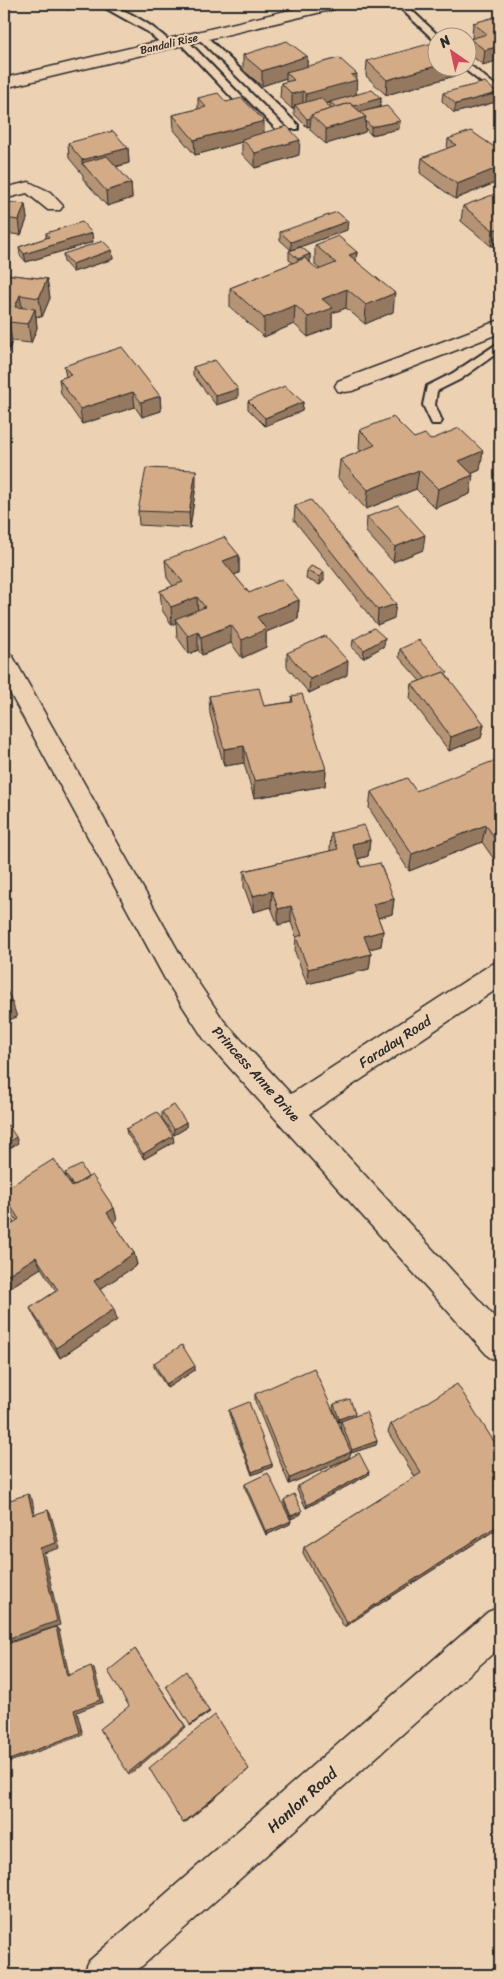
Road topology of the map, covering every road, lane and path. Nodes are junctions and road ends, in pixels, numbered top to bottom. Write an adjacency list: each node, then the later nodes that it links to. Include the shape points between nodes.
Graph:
1 (103, 4): 6 (lane)
2 (334, 4): 5 (street, Bandali Rise)
3 (400, 4): 4 (lane)
4 (426, 28)
5 (201, 36): 6 (street, Bandali Rise); 10 (lane)
6 (174, 42): 8 (street, Bandali Rise); 11 (lane)
7 (476, 74): 9 (lane)
8 (4, 83)
9 (500, 94)
10 (294, 127)
11 (276, 138)
12 (4, 194): 13 (street, via 29,187)
13 (54, 206)
14 (500, 326): 16 (street)
15 (500, 346): 17 (lane, via 457,376 431,389 429,405)
16 (345, 386)
17 (436, 421)
18 (4, 661): 20 (street, Princess Anne Drive, via 175,970 214,1030)
19 (500, 973): 20 (street, Faraday Road)
20 (289, 1111): 21 (street, Princess Anne Drive)
21 (500, 1346)
22 (500, 1624): 23 (street, Hanlon Road)
23 (103, 1975)

